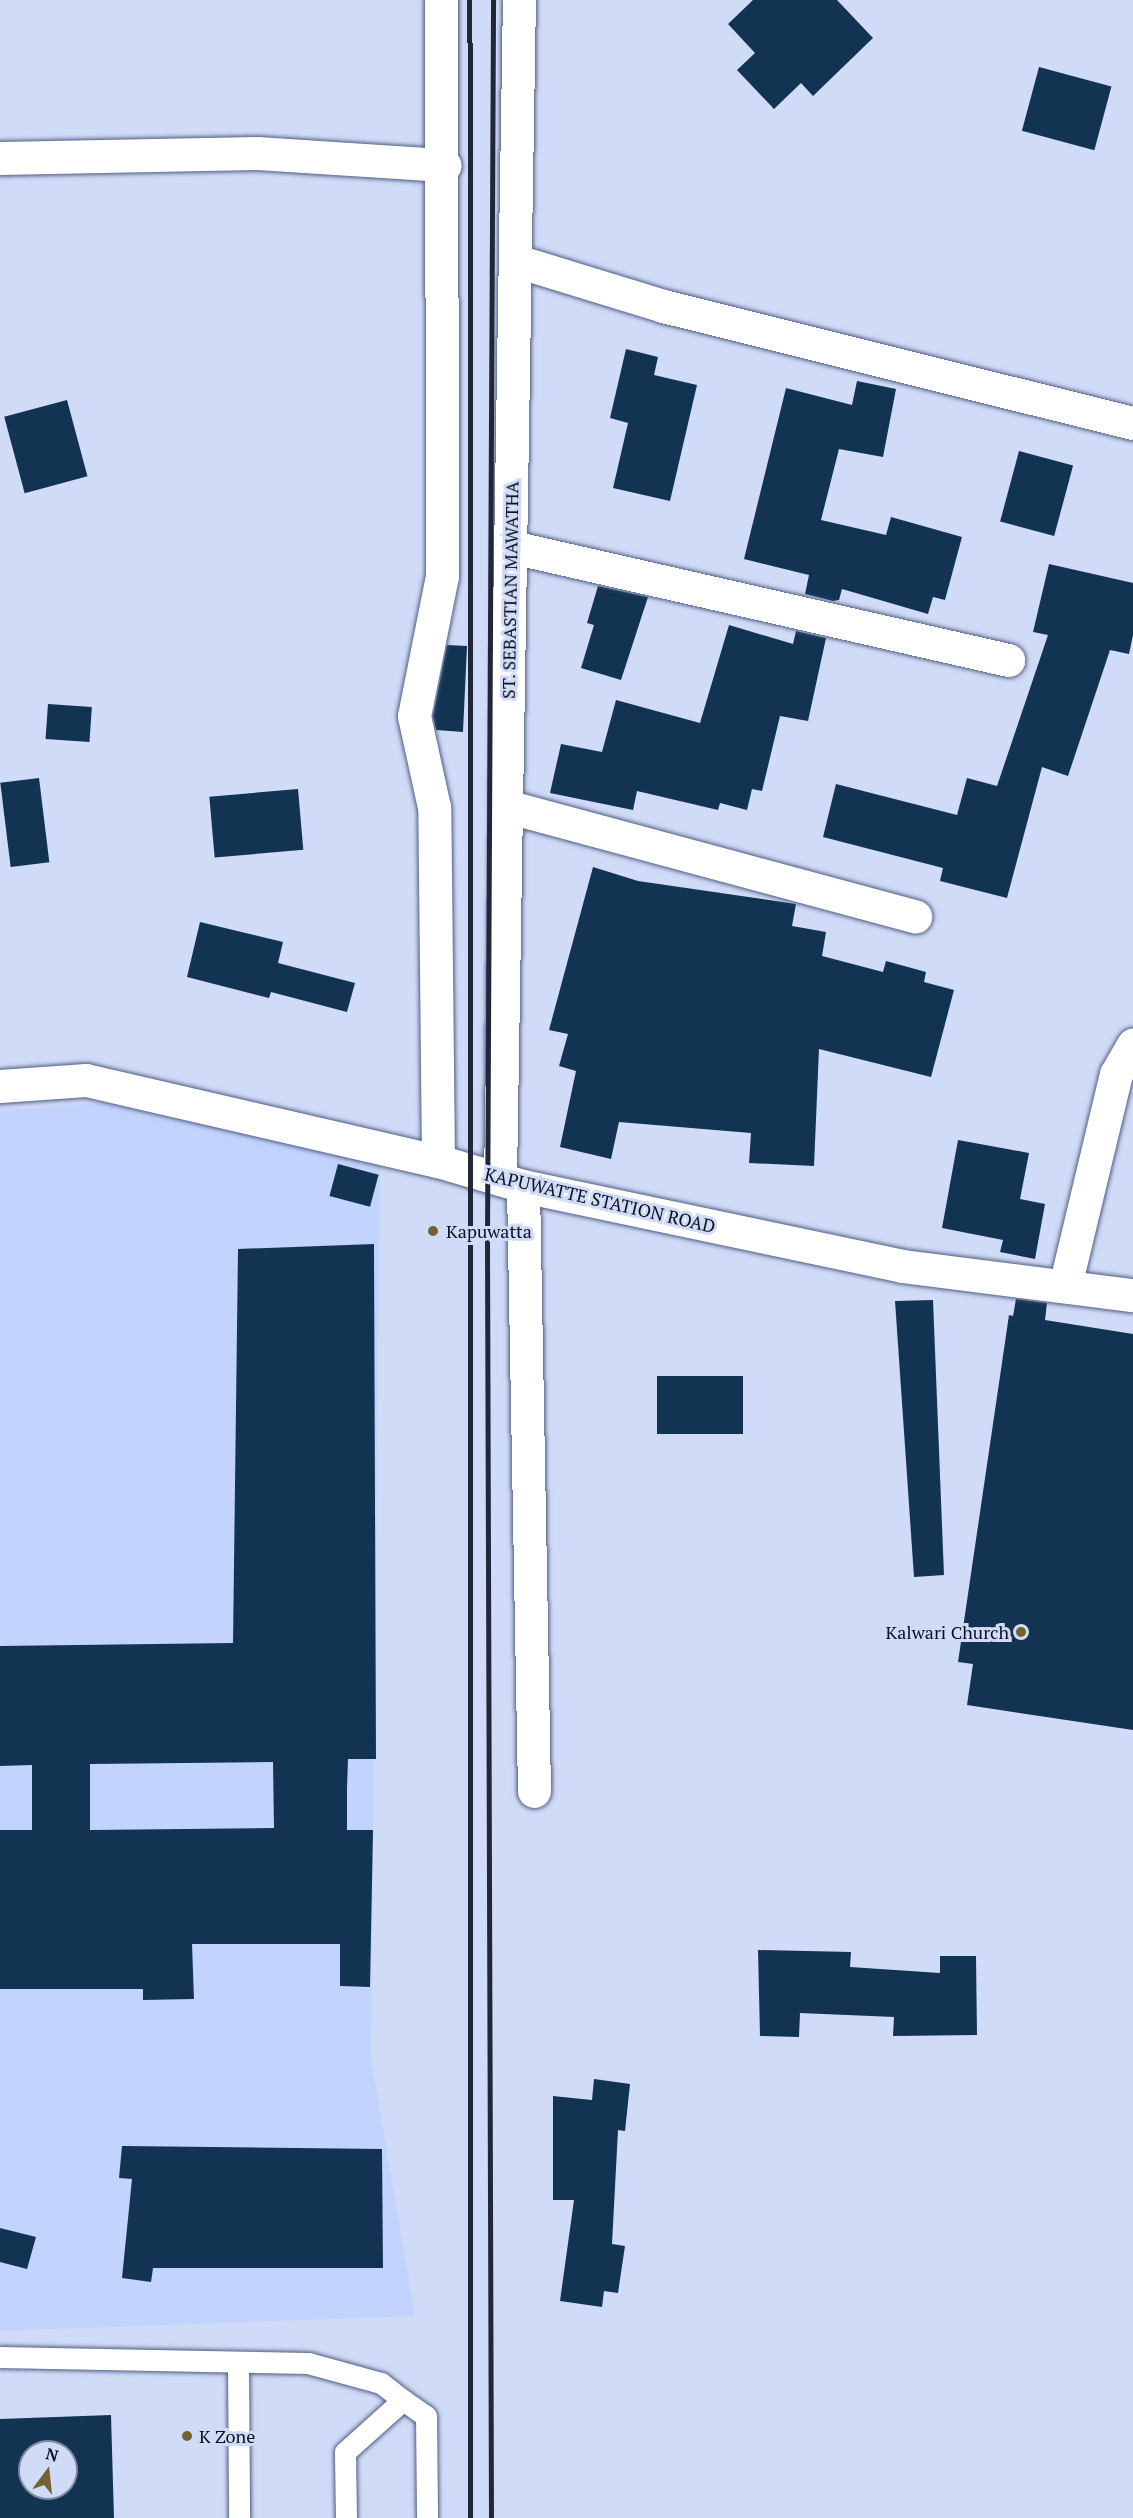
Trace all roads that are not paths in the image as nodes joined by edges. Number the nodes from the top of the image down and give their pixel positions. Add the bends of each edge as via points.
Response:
1 (441, 0) edge
2 (519, 0) edge
3 (0, 158) edge
4 (445, 165) junction
5 (517, 261) junction
6 (1133, 423) edge
7 (512, 547) junction
8 (1008, 660) dead end
9 (506, 806) junction
10 (915, 916) dead end
11 (1133, 1044) edge
12 (0, 1086) edge
13 (438, 1161) junction
14 (512, 1183) junction
15 (1065, 1286) junction
16 (1133, 1295) edge
17 (534, 1791) dead end
18 (0, 2357) edge
19 (238, 2362) junction
20 (403, 2400) junction
21 (239, 2518) edge
22 (346, 2518) edge
23 (427, 2518) edge

1 - 4 street
2 - 5 street, ST. SEBASTIAN MAWATHA
3 - 4 street via 257,153
4 - 13 street via 442,576 414,716 434,807
5 - 6 street via 663,306
5 - 7 street, ST. SEBASTIAN MAWATHA
7 - 8 street
7 - 9 street, ST. SEBASTIAN MAWATHA
9 - 10 street
9 - 14 street, ST. SEBASTIAN MAWATHA
11 - 15 street via 1116,1074
12 - 13 street, KAPUWATTE STATION ROAD via 86,1080
13 - 14 street, KAPUWATTE STATION ROAD
14 - 15 street, KAPUWATTE STATION ROAD via 902,1266
14 - 17 street, ST. SEBASTIAN MAWATHA
15 - 16 street, KAPUWATTE STATION ROAD
18 - 19 lane
19 - 20 lane via 308,2363 381,2383
19 - 21 lane
20 - 22 lane via 345,2452
20 - 23 lane via 426,2416

